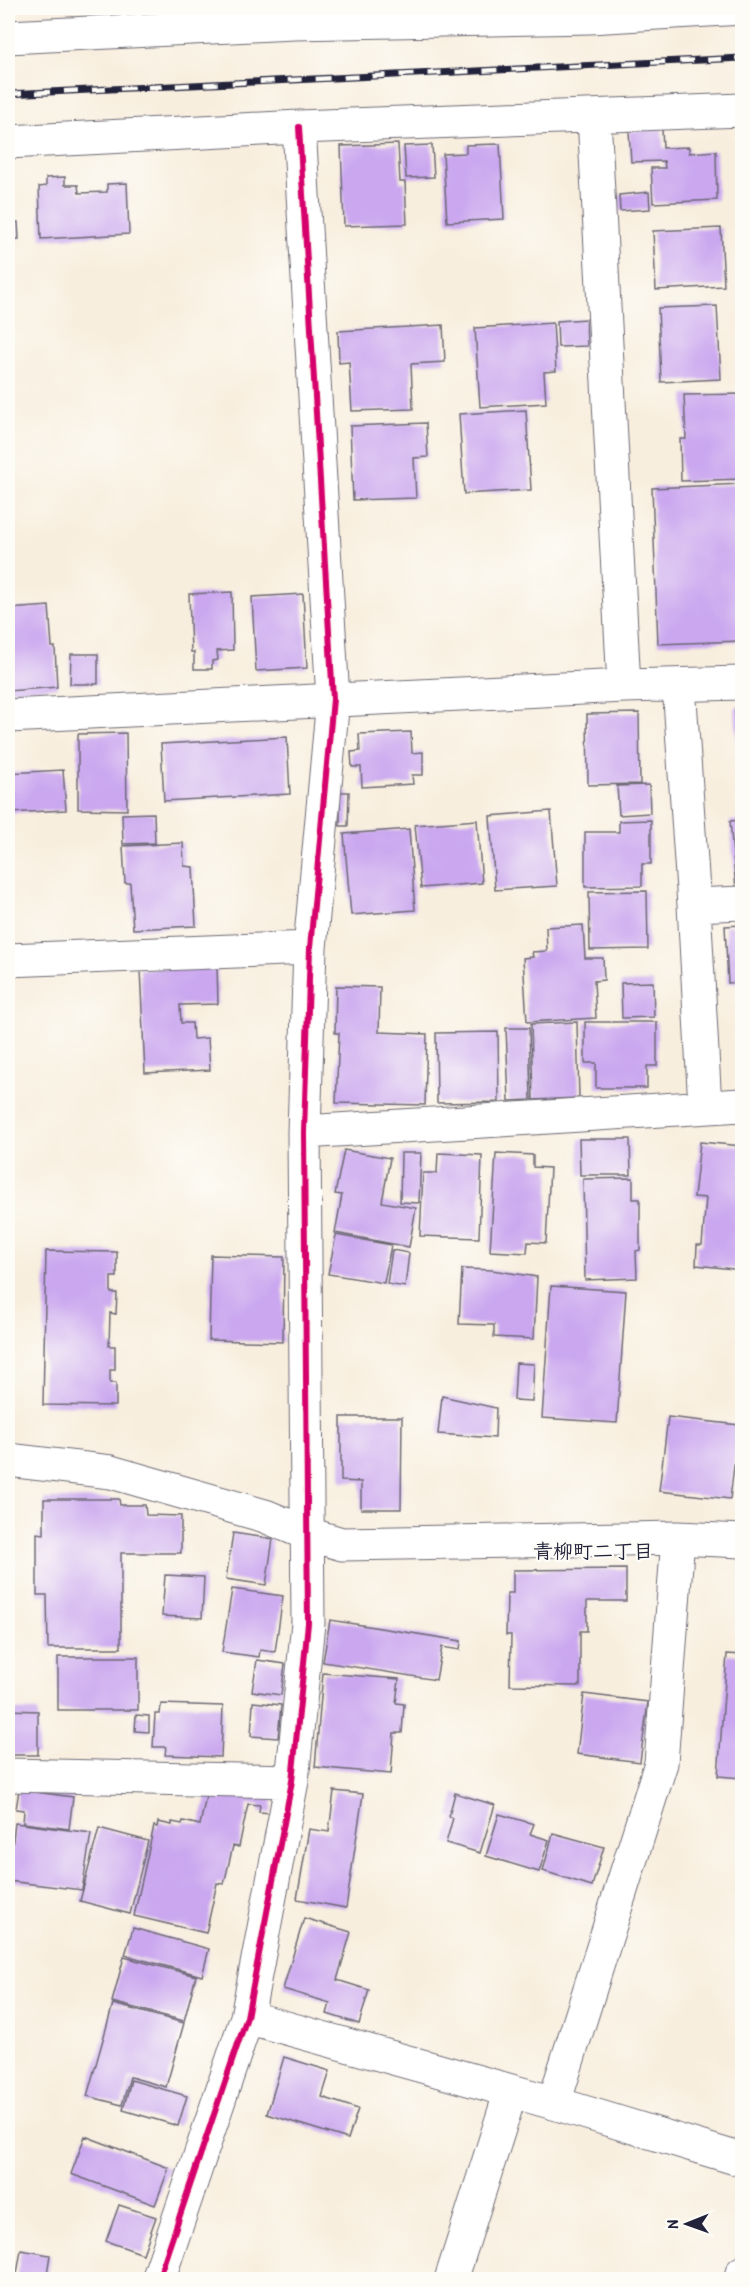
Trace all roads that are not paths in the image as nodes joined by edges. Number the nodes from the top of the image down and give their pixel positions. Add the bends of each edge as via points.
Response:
1 (742, 8) edge
2 (589, 12) edge
3 (294, 15) edge
4 (8, 37) edge
5 (742, 110) edge
6 (594, 116) junction
7 (299, 127) junction
8 (8, 142) edge
9 (742, 683) edge
10 (624, 686) junction
11 (679, 686) junction
12 (333, 699) junction
13 (8, 716) edge
14 (742, 903) edge
15 (694, 905) junction
16 (310, 948) junction
17 (8, 960) edge
18 (742, 1106) edge
19 (705, 1107) junction
20 (304, 1131) junction
21 (8, 1460) edge
22 (308, 1534) junction
23 (678, 1538) junction
24 (742, 1540) edge
25 (8, 1775) edge
26 (292, 1781) junction
27 (247, 2017) junction
28 (511, 2091) junction
29 (554, 2103) junction
30 (742, 2160) edge
31 (742, 2273) edge
32 (158, 2280) edge
33 (451, 2280) edge
34 (741, 2280) edge

1 - 2 street
2 - 3 street
3 - 4 street
5 - 6 street
6 - 7 street
6 - 10 street
7 - 8 street
7 - 12 street
9 - 11 street
10 - 11 street
10 - 12 street
11 - 15 street
12 - 13 street
12 - 16 street
14 - 15 street
15 - 19 street
16 - 17 street
16 - 20 street
18 - 19 street
19 - 20 street
20 - 22 street
21 - 22 street via 111,1472 265,1516
22 - 23 street via 342,1544
22 - 26 street via 308,1623
23 - 24 street
23 - 29 street via 661,1763
25 - 26 street
26 - 27 street
27 - 28 street
27 - 32 street
28 - 29 street
28 - 33 street
29 - 30 street
31 - 34 street

